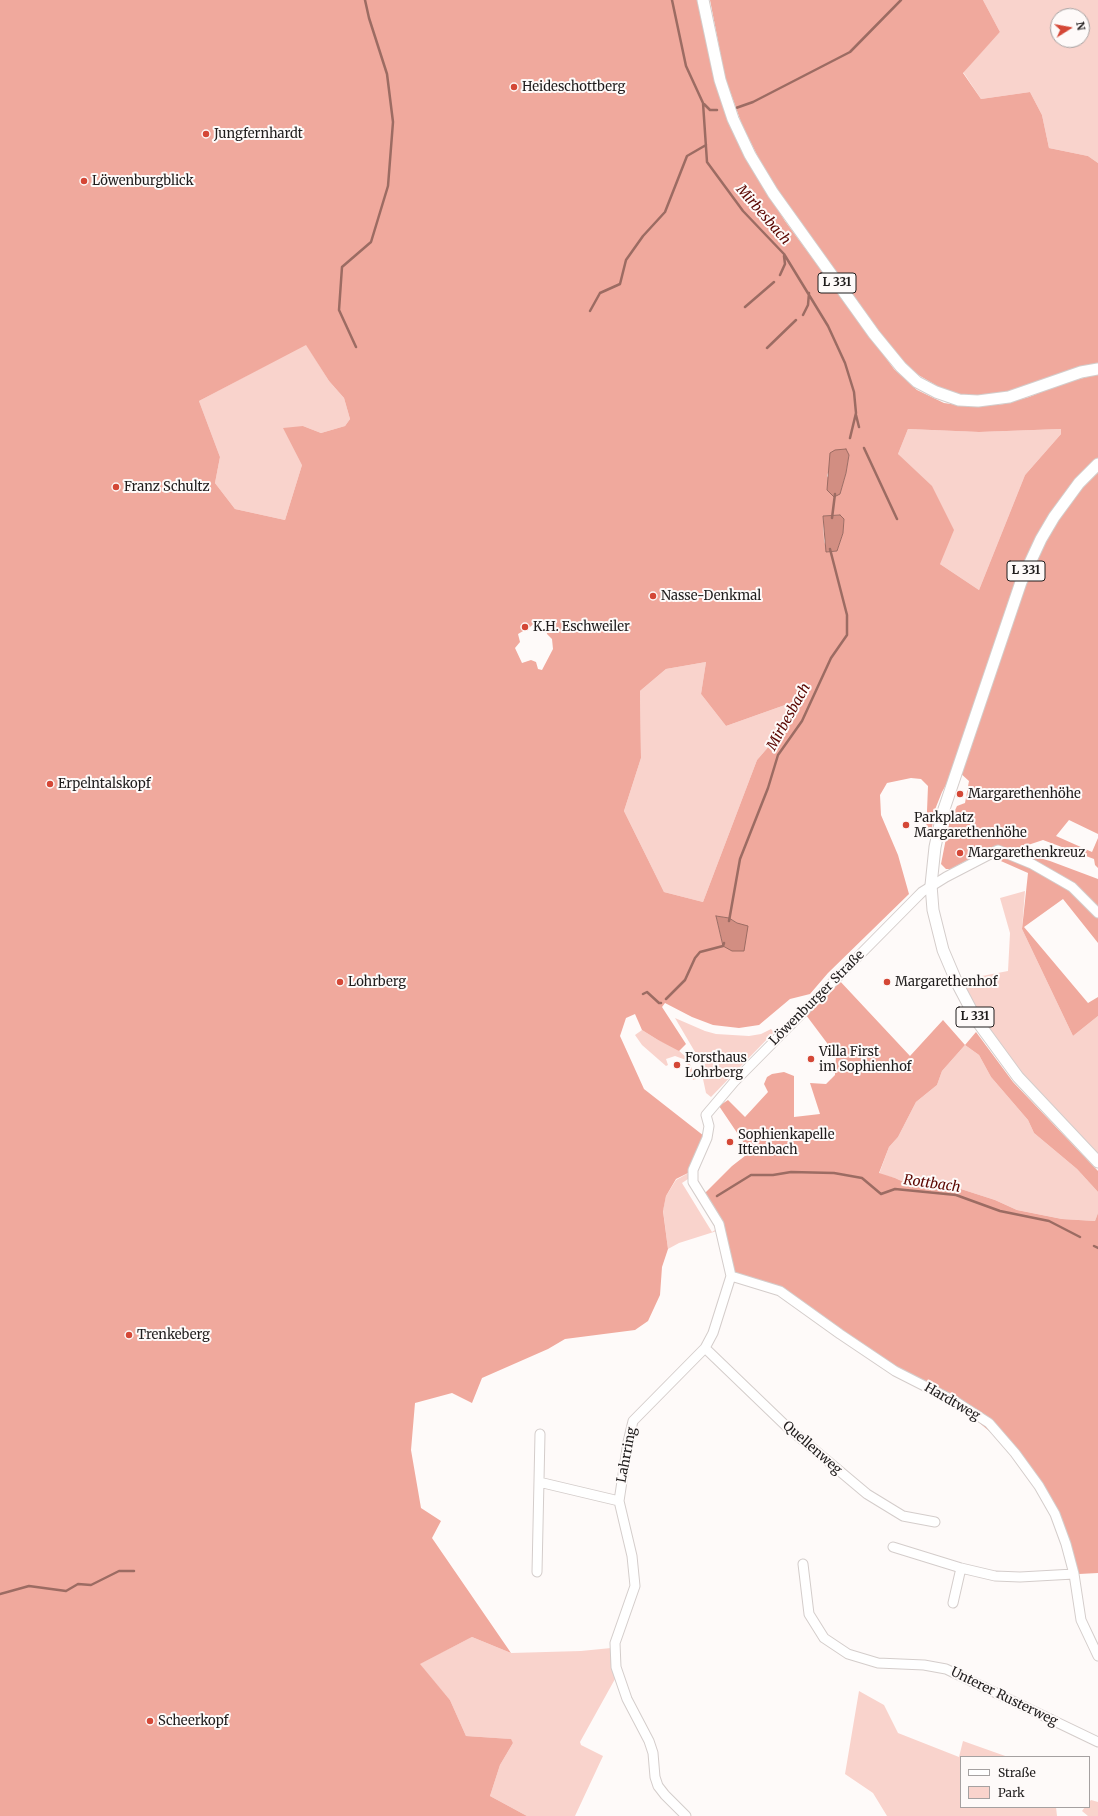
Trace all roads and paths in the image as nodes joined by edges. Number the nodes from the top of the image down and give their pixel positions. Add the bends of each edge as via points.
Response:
1 (703, 0) edge
2 (1098, 369) edge
3 (1098, 464) edge
4 (932, 886) junction
5 (1098, 913) edge
6 (706, 1115) joint
7 (1098, 1162) edge
8 (731, 1276) junction
9 (705, 1348) junction
10 (540, 1434) dead end
11 (539, 1482) junction
12 (619, 1501) junction
13 (935, 1522) dead end
14 (893, 1547) dead end
15 (804, 1564) dead end
16 (961, 1568) junction
17 (537, 1572) dead end
18 (1074, 1574) junction
19 (953, 1603) dead end
20 (1098, 1656) edge
21 (1098, 1742) edge
22 (686, 1816) edge

1 - 2 main road, L 331 via 720,80 733,119 750,155 772,193 900,367 917,382 936,392 959,400 978,401 1009,397 1081,372
3 - 4 main road, L 331 via 1066,498 1041,539 1014,600 942,815 935,847
4 - 5 street, Löwenburger Straße via 998,850 1032,864 1072,887
4 - 6 street, Löwenburger Straße via 812,1002 734,1082
4 - 7 main road, L 331 via 933,910 943,950 977,1021 1018,1077
6 - 8 street, Lahrring via 709,1126 707,1138 693,1170 693,1182 720,1224
8 - 9 street, Lahrring via 714,1333
8 - 18 street, Hardtweg via 780,1291 895,1371 958,1402 989,1423 1015,1453 1048,1499 1066,1544
9 - 12 street, Lahrring via 633,1421
9 - 13 street, Quellenweg via 786,1426 867,1494 903,1516
10 - 11 street
11 - 12 street
11 - 17 street
12 - 22 street, Lahrring via 632,1556 635,1586 615,1643 616,1667 627,1699 649,1741 658,1786
14 - 16 street
15 - 21 street, Unterer Rusterweg via 809,1614 824,1638 848,1654 878,1663 924,1665 946,1669
16 - 18 street via 1020,1577
16 - 19 street
18 - 20 street, Hardtweg via 1081,1620

